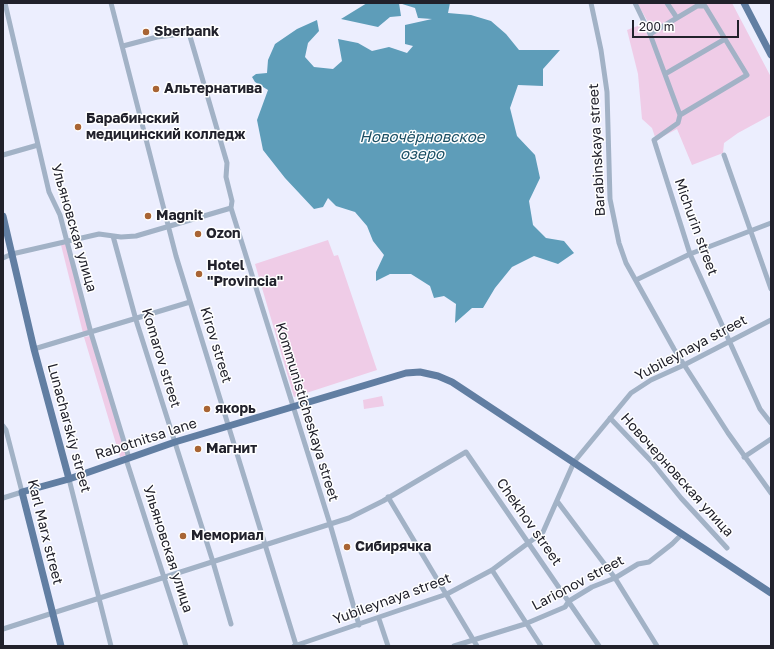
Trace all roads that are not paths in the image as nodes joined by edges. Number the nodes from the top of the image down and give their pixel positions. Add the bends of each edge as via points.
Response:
1 (5, 3) edge
2 (111, 3) edge
3 (591, 3) edge
4 (635, 3) edge
5 (667, 3) edge
6 (744, 3) edge
7 (697, 5) edge
8 (677, 18) junction
9 (650, 34) junction
10 (725, 39) junction
11 (123, 46) junction
12 (771, 55) edge
13 (665, 74) junction
14 (680, 115) junction
15 (38, 145) junction
16 (3, 155) edge
17 (724, 155) dead end
18 (231, 208) junction
19 (3, 216) edge
20 (771, 223) edge
21 (168, 225) junction
22 (750, 229) junction
23 (113, 236) junction
24 (67, 241) junction
25 (12, 254) junction
26 (690, 254) junction
27 (3, 258) edge
28 (636, 280) junction
29 (771, 289) edge
30 (190, 302) junction
31 (136, 320) junction
32 (771, 320) edge
33 (90, 333) junction
34 (729, 340) junction
35 (34, 349) junction
36 (684, 365) junction
37 (292, 406) junction
38 (610, 418) junction
39 (771, 423) edge
40 (3, 426) edge
41 (229, 426) junction
42 (771, 439) edge
43 (176, 442) junction
44 (744, 457) junction
45 (128, 458) junction
46 (574, 462) junction
47 (69, 479) junction
48 (22, 492) junction
49 (771, 493) edge
50 (388, 497) junction
51 (3, 498) edge
52 (383, 501) junction
53 (557, 501) junction
54 (396, 508) junction
55 (330, 524) junction
56 (682, 534) junction
57 (529, 544) junction
58 (266, 545) junction
59 (727, 548) dead end
60 (213, 562) junction
61 (492, 570) junction
62 (164, 578) junction
63 (614, 578) junction
64 (771, 593) edge
65 (447, 594) junction
66 (100, 598) junction
67 (569, 601) junction
68 (52, 613) junction
69 (379, 618) junction
70 (231, 624) dead end
71 (525, 624) junction
72 (358, 625) junction
73 (3, 629) edge
74 (473, 640) junction
75 (61, 646) edge
76 (111, 646) edge
77 (186, 646) edge
78 (295, 646) edge
79 (388, 646) edge
80 (454, 646) edge
81 (477, 646) edge
82 (541, 646) edge
83 (599, 646) edge
84 (657, 646) edge

1 - 15 street, Ульяновская улица
2 - 11 street, Kirov street
3 - 28 street, Barabinskaya street via 607,92 612,216 626,262
4 - 9 street
5 - 8 street
6 - 12 main road
7 - 8 street
7 - 10 street via 705,6
8 - 9 street
9 - 13 street
10 - 13 street
10 - 14 street via 747,75
11 - 18 street, Kommunisticheskaya street via 189,32 227,163 226,177 232,201
11 - 21 street, Kirov street
13 - 14 street
14 - 26 street, Michurin street via 678,122 654,140
15 - 16 street
15 - 24 street, Ульяновская улица via 49,192 60,215
17 - 22 street
18 - 21 street
18 - 37 street, Kommunisticheskaya street
19 - 25 main road, Lunacharskiy street
20 - 22 street
21 - 23 street via 136,236
21 - 30 street, Kirov street
22 - 26 street
22 - 29 street
23 - 24 street via 99,234
23 - 31 street, Komarov street
24 - 25 street
24 - 33 street, Ульяновская улица
25 - 27 street
25 - 35 main road, Lunacharskiy street
26 - 28 street
26 - 34 street, Michurin street
28 - 36 street, Barabinskaya street
30 - 31 street
30 - 41 street, Kirov street
31 - 33 street
31 - 43 street, Komarov street
32 - 34 street, Yubileynaya street
33 - 35 street
33 - 45 street, Ульяновская улица
34 - 36 street, Yubileynaya street
34 - 39 street, Michurin street via 760,409
35 - 47 main road, Lunacharskiy street
36 - 38 street, Yubileynaya street via 636,390
36 - 44 street, Barabinskaya street
37 - 41 main road, Rabotnitsa lane
37 - 46 main road, Rabotnitsa lane via 406,373 420,372 452,382
37 - 55 street, Kommunisticheskaya street
38 - 46 street, Yubileynaya street
38 - 59 street, Новочерновская улица
40 - 48 street, Karl Marx street
41 - 43 main road, Rabotnitsa lane
41 - 58 street, Kirov street
42 - 44 street
43 - 45 main road, Rabotnitsa lane
43 - 60 street, Komarov street
44 - 49 street, Barabinskaya street
45 - 47 main road, Rabotnitsa lane
45 - 62 street, Ульяновская улица
46 - 53 street, Yubileynaya street
46 - 56 main road, Rabotnitsa lane
47 - 48 main road, Rabotnitsa lane
47 - 66 street, Lunacharskiy street
48 - 51 street, Rabotnitsa lane
48 - 68 main road, Karl Marx street
50 - 52 street
50 - 54 street
50 - 57 street, Chekhov street via 466,452
52 - 54 street
52 - 55 street via 349,518
53 - 57 street, Yubileynaya street via 543,532
53 - 63 street
54 - 65 street
55 - 58 street
55 - 72 street, Kommunisticheskaya street
56 - 63 street, Larionov street via 649,562 638,564
56 - 64 main road, Rabotnitsa lane
57 - 61 street, Yubileynaya street
57 - 67 street, Chekhov street
58 - 60 street
58 - 78 street, Kirov street
60 - 62 street
60 - 70 street, Komarov street
61 - 65 street, Yubileynaya street
61 - 71 street
62 - 66 street
62 - 77 street, Ульяновская улица
63 - 67 street, Larionov street via 604,580
63 - 84 street
65 - 69 street, Yubileynaya street
65 - 74 street
66 - 68 street
66 - 76 street, Lunacharskiy street
67 - 71 street, Larionov street via 565,607
67 - 83 street, Chekhov street
68 - 73 street
68 - 75 main road, Karl Marx street
69 - 72 street, Yubileynaya street
69 - 79 street
71 - 74 street, Larionov street
71 - 82 street via 529,626
72 - 78 street, Yubileynaya street
74 - 80 street, Larionov street
74 - 81 street

